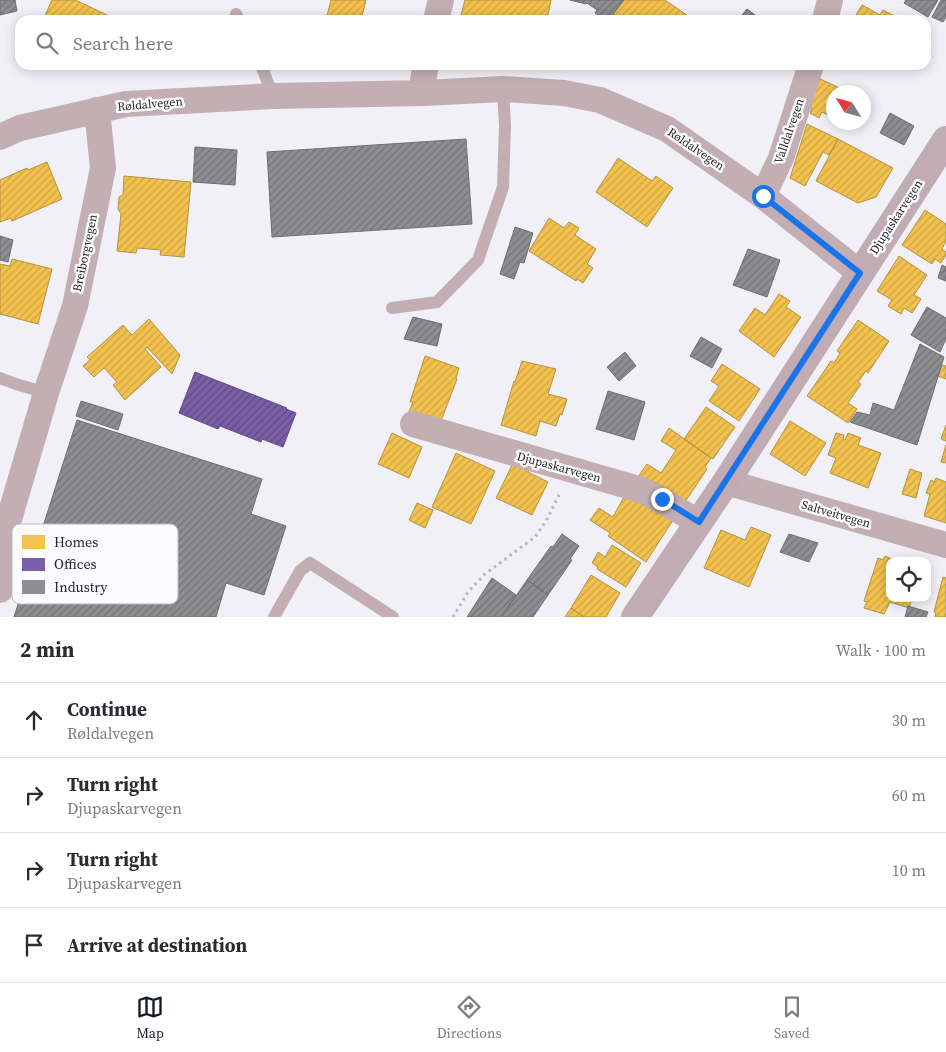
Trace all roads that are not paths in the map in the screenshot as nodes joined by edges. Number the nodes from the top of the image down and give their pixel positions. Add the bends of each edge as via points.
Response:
1 (440, 0) edge
2 (830, 0) edge
3 (437, 15) edge
4 (826, 15) edge
5 (263, 70) edge
6 (425, 70) edge
7 (809, 70) edge
8 (503, 88) junction
9 (424, 93) junction
10 (273, 96) junction
11 (97, 110) junction
12 (0, 137) edge
13 (946, 140) edge
14 (763, 196) junction
15 (860, 273) junction
16 (392, 308) dead end
17 (0, 378) edge
18 (46, 393) junction
19 (413, 424) dead end
20 (726, 482) junction
21 (699, 522) junction
22 (946, 545) edge
23 (0, 590) edge
24 (274, 617) edge
25 (393, 617) edge
26 (635, 617) edge

1 - 3 street
2 - 4 street
5 - 10 lane
6 - 9 street
7 - 14 street, Valldalvegen via 781,158
8 - 9 street, Røldalvegen
8 - 14 street, Røldalvegen via 564,93 600,100 667,129
8 - 16 lane via 503,187 478,260 437,302
9 - 10 street, Røldalvegen
10 - 11 street, Røldalvegen via 126,104
11 - 12 street, Røldalvegen via 20,128
11 - 18 street, Breiborgvegen via 103,168 75,306
13 - 15 street, Djupaskarvegen
14 - 15 street, Røldalvegen
15 - 20 street, Djupaskarvegen
17 - 18 lane
18 - 23 street, Breiborgvegen via 5,533
19 - 21 street, Djupaskarvegen via 642,490
20 - 21 street, Djupaskarvegen
20 - 22 street, Saltveitvegen
21 - 26 street, Djupaskarvegen
24 - 25 lane via 300,571 310,563

